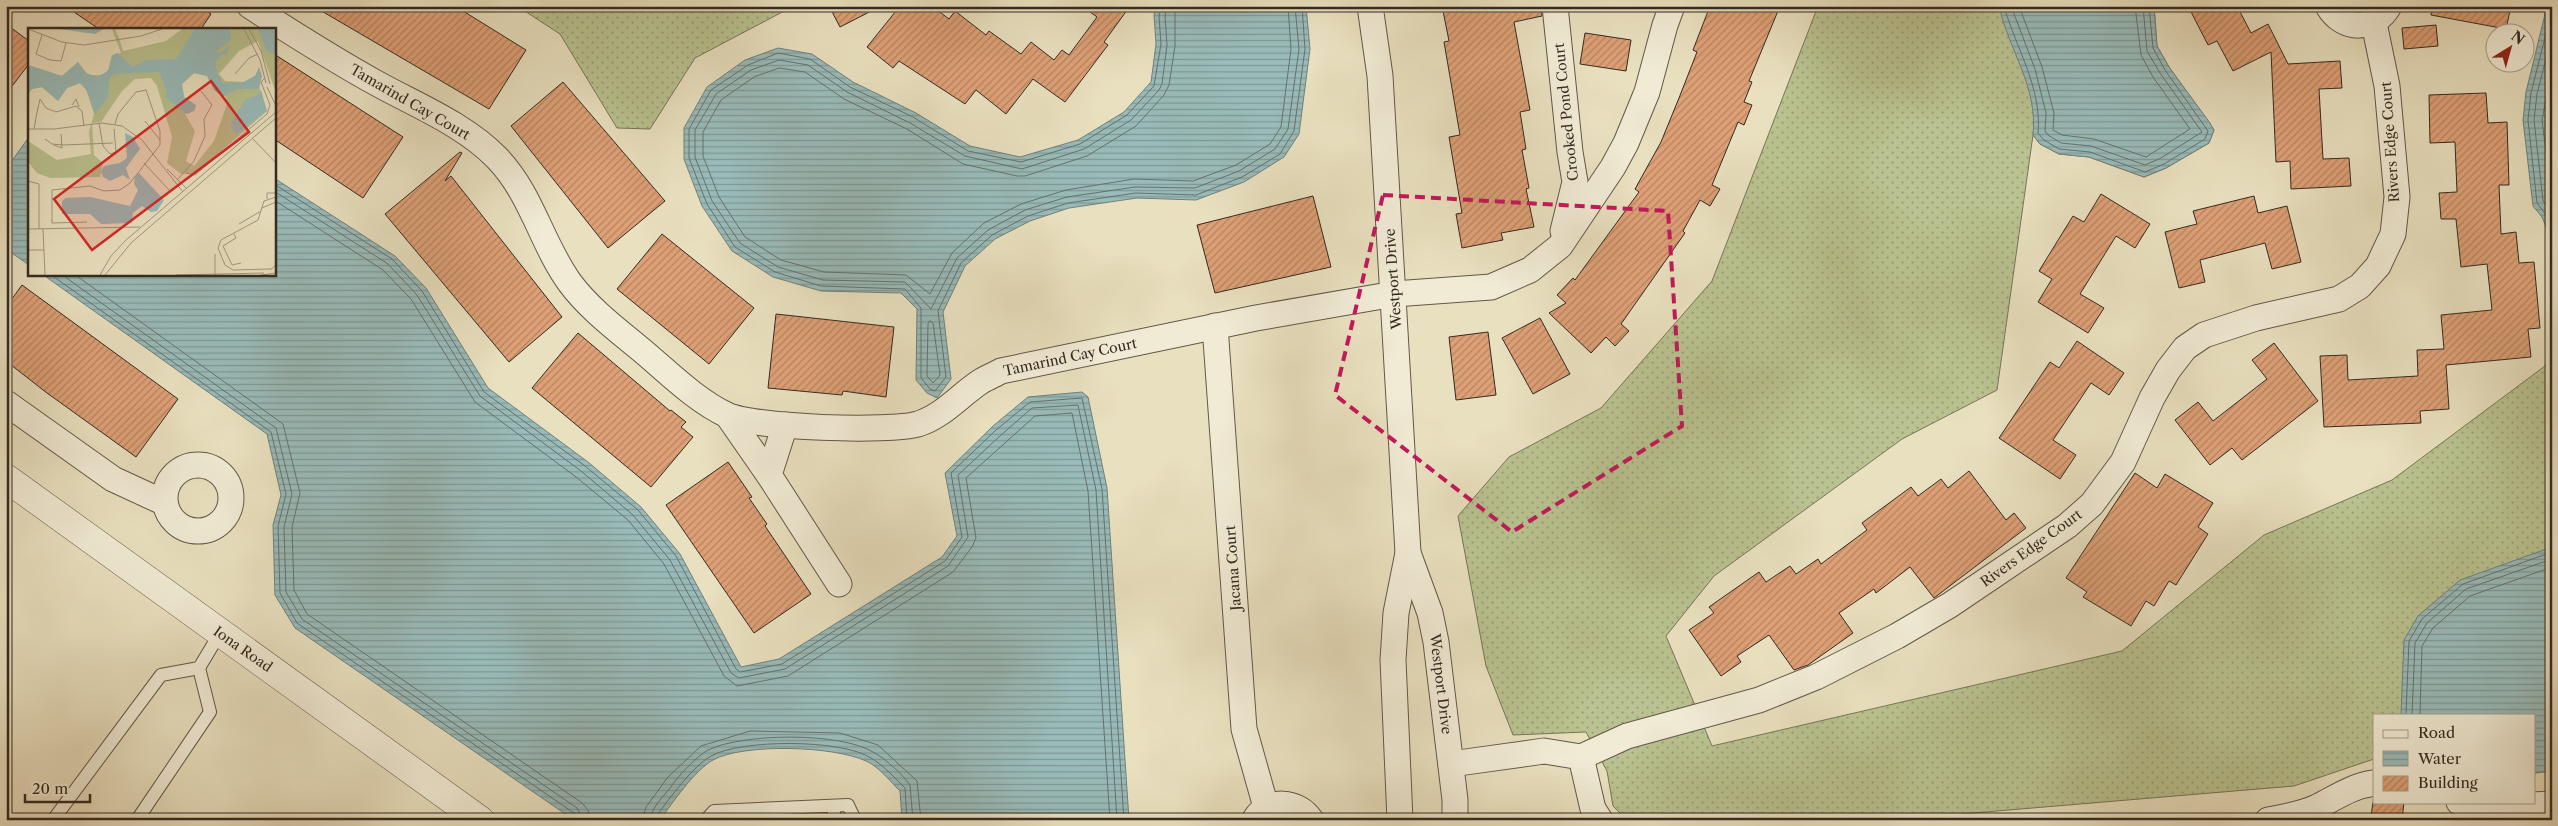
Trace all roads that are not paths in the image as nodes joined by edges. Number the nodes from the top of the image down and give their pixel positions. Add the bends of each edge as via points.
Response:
1 (250, 6) edge
2 (1370, 6) edge
3 (1555, 6) edge
4 (1672, 6) edge
5 (2328, 6) edge
6 (2382, 14) edge
7 (1560, 246) junction
8 (1394, 294) junction
9 (1215, 326) junction
10 (6, 403) edge
11 (728, 416) junction
12 (785, 425) junction
13 (769, 474) junction
14 (6, 478) edge
15 (165, 503) dead end
16 (1408, 553) junction
17 (838, 584) dead end
18 (220, 633) junction
19 (199, 668) junction
20 (1581, 757) junction
21 (1451, 764) junction
22 (2373, 783) edge
23 (2469, 804) edge
24 (2552, 804) edge
25 (833, 806) junction
26 (1260, 814) edge
27 (752, 815) edge
28 (53, 820) edge
29 (137, 820) edge
30 (480, 820) edge
31 (706, 820) edge
32 (835, 820) edge
33 (855, 820) edge
34 (1311, 820) edge
35 (1400, 820) edge
36 (1455, 820) edge
37 (1600, 820) edge
38 (2268, 820) edge

1 - 11 street, Tamarind Cay Court via 360,74 456,127 497,158 516,180 533,208 556,262 571,284 610,323 681,384
2 - 8 street, Westport Drive via 1380,76
3 - 7 street, Crooked Pond Court via 1575,182
4 - 7 street, Tamarind Cay Court via 1647,92 1626,144
5 - 6 street, Rivers Edge Court via 2341,21 2352,25 2363,26
6 - 20 street, Rivers Edge Court via 2397,197 2393,234 2378,266 2360,286 2339,299 2256,318 2204,335 2185,348 2152,398 2123,462 2092,504 2036,548 1950,604 1897,636 1816,677 1759,700 1627,736
7 - 8 street, Tamarind Cay Court via 1530,270 1491,287
8 - 9 street, Tamarind Cay Court
8 - 16 street, Westport Drive
9 - 12 street, Tamarind Cay Court via 1001,371 980,382 940,414 918,424 890,428
9 - 26 street, Jacana Court via 1244,729
10 - 15 street via 113,479
11 - 12 street, Tamarind Cay Court via 756,423
11 - 13 street, Tamarind Cay Court
12 - 13 street
13 - 17 street, Tamarind Cay Court
14 - 18 street, Iona Road
16 - 21 street, Westport Drive via 1430,613
16 - 35 street, Westport Drive via 1396,613 1393,660
18 - 19 lane
18 - 30 street, Iona Road
19 - 28 lane via 161,675
19 - 29 lane via 210,712
20 - 21 street via 1544,751
20 - 37 street via 1593,809
21 - 36 street, Westport Drive
22 - 38 street via 2339,793 2294,815
23 - 24 street via 2484,807
25 - 27 lane
25 - 32 lane
25 - 33 lane via 848,805
26 - 34 street, Jacana Court via 1288,804 1298,807
27 - 31 lane via 714,811

